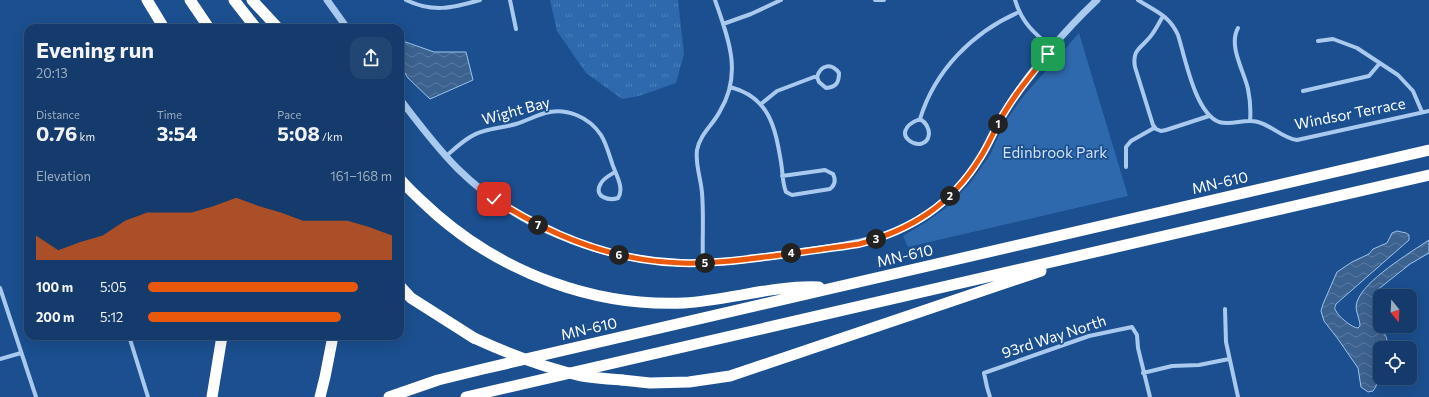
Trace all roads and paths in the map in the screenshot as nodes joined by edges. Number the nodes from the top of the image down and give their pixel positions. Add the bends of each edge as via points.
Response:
1 (148, 0) edge
2 (190, 0) edge
3 (234, 0) edge
4 (252, 0) edge
5 (327, 0) edge
6 (406, 0) edge
7 (480, 0) edge
8 (510, 0) edge
9 (715, 0) edge
10 (781, 0) edge
11 (875, 0) edge
12 (884, 0) edge
13 (1015, 0) edge
14 (1097, 0) edge
15 (1138, 0) edge
16 (1019, 12) junction
17 (1163, 16) junction
18 (162, 24) edge
19 (206, 24) edge
20 (253, 24) edge
21 (274, 24) edge
22 (344, 24) edge
23 (723, 24) junction
24 (1238, 28) dead end
25 (516, 29) dead end
26 (1318, 41) dead end
27 (1052, 48) junction
28 (1380, 63) junction
29 (817, 77) junction
30 (730, 87) junction
31 (1303, 91) dead end
32 (404, 104) edge
33 (761, 104) junction
34 (1429, 111) edge
35 (1422, 112) junction
36 (1209, 116) junction
37 (920, 119) junction
38 (1250, 120) junction
39 (1154, 128) junction
40 (1429, 150) edge
41 (446, 156) junction
42 (1126, 167) dead end
43 (615, 172) junction
44 (1429, 175) edge
45 (782, 176) junction
46 (404, 183) edge
47 (1270, 212) junction
48 (702, 263) junction
49 (834, 287) junction
50 (0, 288) edge
51 (404, 290) edge
52 (1225, 309) dead end
53 (129, 340) edge
54 (221, 340) edge
55 (332, 340) edge
56 (21, 353) junction
57 (0, 359) edge
58 (1229, 359) junction
59 (1143, 373) junction
60 (36, 397) edge
61 (148, 397) edge
62 (212, 397) edge
63 (320, 397) edge
64 (389, 397) edge
65 (466, 397) edge
66 (990, 397) edge
67 (1150, 397) edge
68 (1238, 397) edge

1 - 18 highway
2 - 19 highway
3 - 20 highway
4 - 21 highway
5 - 22 street
6 - 7 street via 424,7 445,9
8 - 25 street
9 - 23 street
10 - 23 street
11 - 12 street
13 - 16 street
14 - 27 street
15 - 17 street
16 - 27 street via 1034,33
16 - 37 street via 994,24 951,62 930,94
17 - 36 street via 1170,20 1178,35 1197,98
17 - 39 street via 1134,59
23 - 30 street via 732,57
24 - 38 street via 1235,47 1248,87
26 - 28 street via 1333,39 1356,48
27 - 48 street via 1014,97 972,171 948,198 926,216 894,233 859,244
28 - 31 street via 1369,76
28 - 35 street via 1398,75 1413,91
29 - 29 street via 826,88 838,83 839,73 828,66 818,72
29 - 33 street via 777,91
30 - 33 street via 745,92
30 - 48 street via 720,112 701,138 697,152 702,194
32 - 41 street
33 - 45 street via 768,114 776,139
34 - 35 street, Windsor Terrace
35 - 38 street, Windsor Terrace via 1297,140
36 - 38 street via 1224,123
36 - 39 street via 1166,130
37 - 37 street via 908,125 906,135 907,140 917,144 925,142 929,133 925,122
39 - 42 street via 1131,141 1126,147
40 - 49 highway, MN-610
41 - 43 street, Wight Bay via 469,137 483,131 516,124 545,113 566,112 577,115 594,127 606,146
41 - 48 street via 494,199 557,235 627,257 660,262
43 - 43 street, Wight Bay via 600,184 598,190 604,198 614,199 620,194
44 - 47 highway
45 - 45 street via 825,170 833,174 835,182 830,189 792,195 786,192
46 - 49 highway via 442,220 478,246 512,266 590,294 627,301 684,303 801,286
47 - 51 highway, bridge via 1044,270 730,376 689,382 650,383 584,376 552,369 474,338 411,298
47 - 65 highway
49 - 64 highway, MN-610 via 438,380
50 - 56 street
52 - 58 street
53 - 61 street
54 - 62 highway
55 - 63 highway
56 - 57 street
56 - 60 street
58 - 59 street via 1199,365 1172,366
58 - 68 street
59 - 66 street, 93rd Way North via 1137,336 1132,327 1089,336 984,373
59 - 67 street

